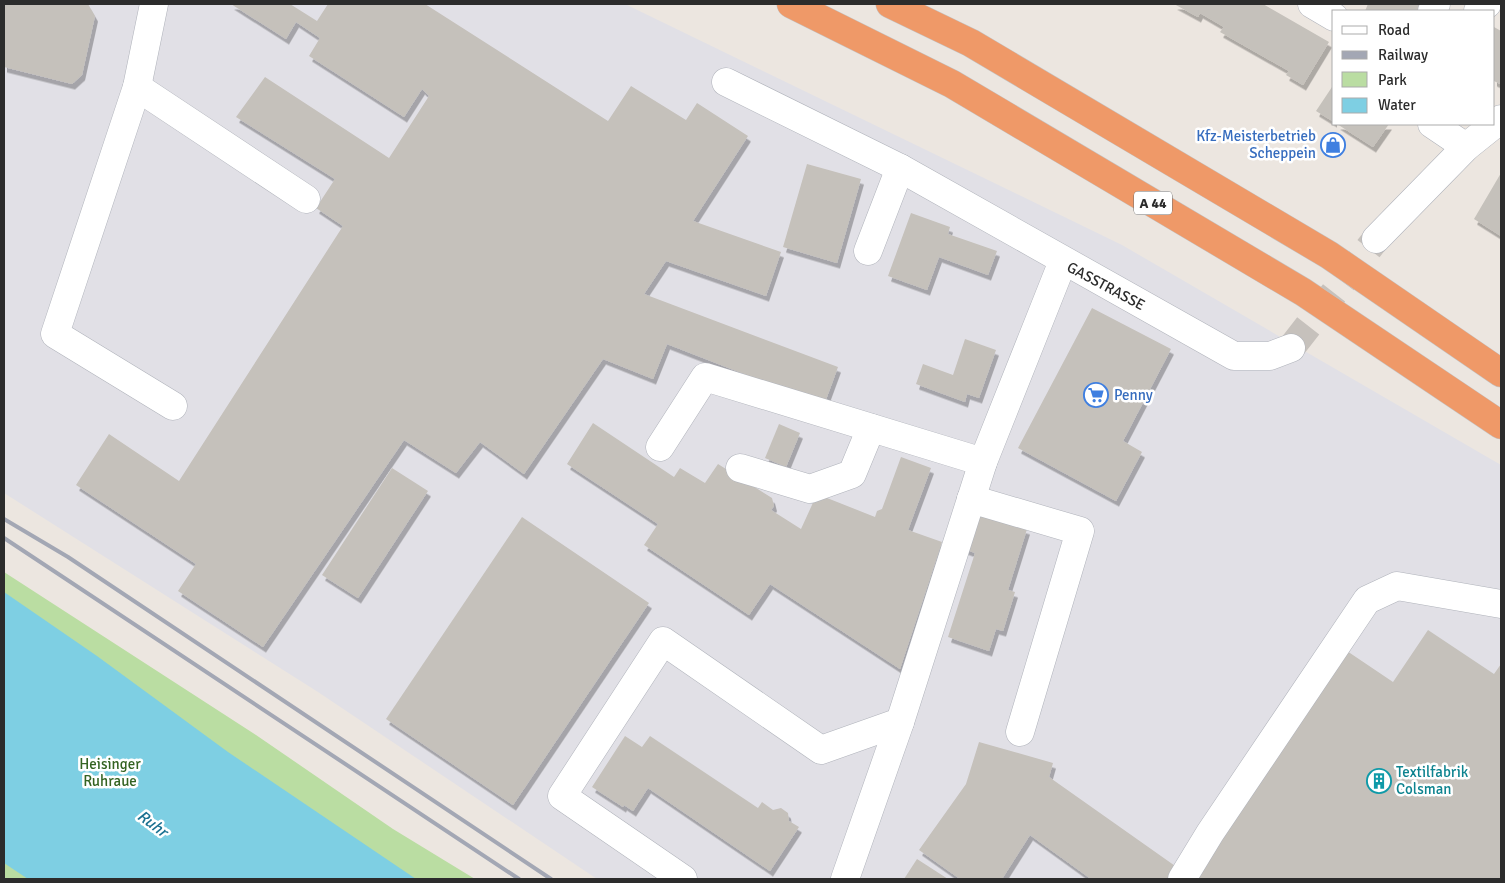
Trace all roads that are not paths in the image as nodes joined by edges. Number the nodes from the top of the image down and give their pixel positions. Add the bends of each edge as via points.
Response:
1 (154, 4) edge
2 (791, 4) edge
3 (890, 4) edge
4 (726, 82) dead end
5 (137, 87) junction
6 (1433, 125) edge
7 (1493, 125) edge
8 (1466, 147) junction
9 (900, 168) junction
10 (306, 199) dead end
11 (1376, 239) tunnel mouth
12 (868, 251) dead end
13 (1063, 261) junction
14 (1291, 348) tunnel mouth
15 (1501, 373) edge
16 (173, 406) dead end
17 (1501, 425) edge
18 (871, 428) junction
19 (660, 447) dead end
20 (983, 462) junction
21 (740, 468) dead end
22 (971, 499) junction
23 (1501, 604) edge
24 (900, 722) junction
25 (1020, 732) dead end
26 (683, 879) edge
27 (845, 879) edge
28 (1182, 879) edge

1 - 5 street
2 - 17 highway, A 44 via 986,104 1303,292
3 - 15 highway via 970,44 1329,255
4 - 9 street
5 - 10 street
5 - 16 street via 55,334
6 - 8 street
7 - 8 street
8 - 11 street
9 - 12 street
9 - 13 street
13 - 14 street, GASSTRASSE via 1234,356 1270,356
13 - 20 street, GASSTRASSE
18 - 19 street via 705,377
18 - 20 street
18 - 21 street via 852,474 810,489
20 - 22 street, GASSTRASSE
22 - 24 street, GASSTRASSE
22 - 25 street via 1080,531
23 - 28 street via 1397,586 1367,600
24 - 26 street via 821,750 663,641 562,796
24 - 27 street, GASSTRASSE

